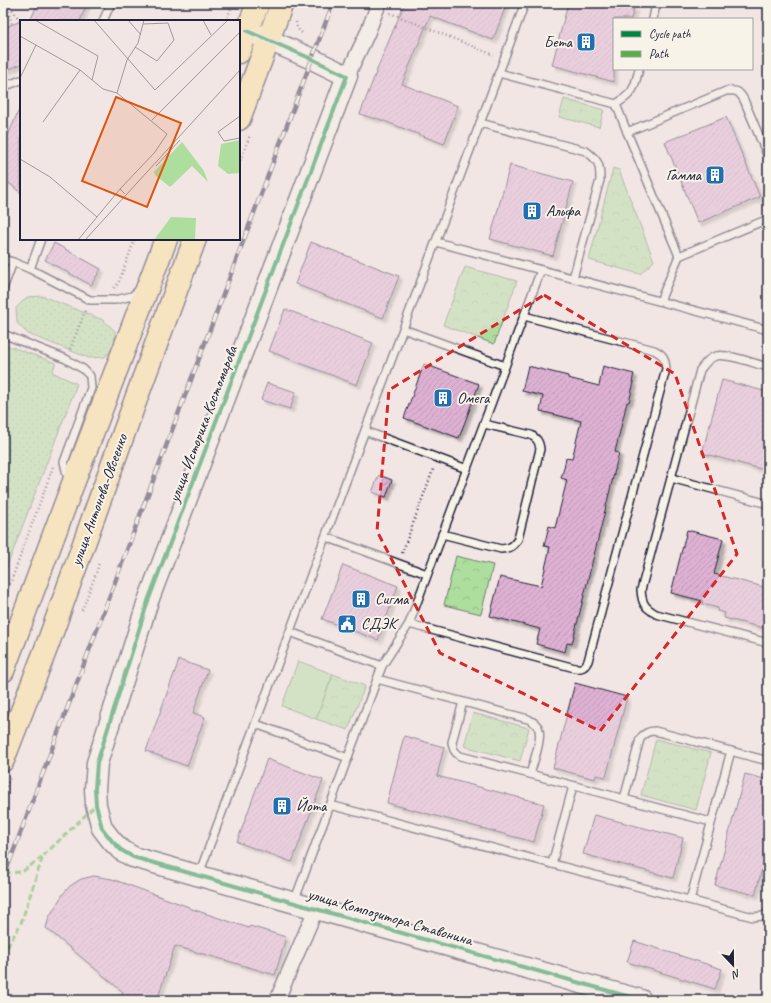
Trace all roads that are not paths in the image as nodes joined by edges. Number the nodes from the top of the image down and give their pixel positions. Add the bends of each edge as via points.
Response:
1 (111, 3) edge
2 (258, 3) edge
3 (525, 3) edge
4 (654, 3) edge
5 (378, 6) edge
6 (289, 11) edge
7 (653, 18) edge
8 (103, 20) edge
9 (247, 31) junction
10 (268, 39) junction
11 (240, 49) edge
12 (639, 70) edge
13 (499, 73) junction
14 (347, 76) junction
15 (20, 80) edge
16 (3, 87) edge
17 (616, 104) junction
18 (240, 116) edge
19 (480, 123) junction
20 (628, 132) junction
21 (768, 157) edge
22 (768, 219) edge
23 (41, 240) edge
24 (166, 240) edge
25 (195, 240) edge
26 (436, 242) junction
27 (679, 256) junction
28 (3, 259) edge
29 (13, 262) junction
30 (30, 269) junction
31 (541, 270) junction
32 (573, 278) junction
33 (150, 280) junction
34 (3, 289) edge
35 (660, 301) junction
36 (524, 316) junction
37 (403, 329) junction
38 (768, 330) edge
39 (3, 334) edge
40 (505, 366) junction
41 (768, 367) edge
42 (484, 424) junction
43 (365, 431) junction
44 (467, 469) junction
45 (671, 478) junction
46 (71, 489) junction
47 (768, 504) edge
48 (442, 534) junction
49 (326, 536) junction
50 (427, 574) junction
51 (409, 624) junction
52 (290, 632) junction
53 (768, 643) edge
54 (382, 666) junction
55 (3, 671) edge
56 (377, 679) junction
57 (463, 702) junction
58 (256, 724) junction
59 (731, 751) junction
60 (348, 758) junction
61 (3, 760) edge
62 (768, 761) edge
63 (530, 774) junction
64 (573, 786) junction
65 (624, 799) junction
66 (330, 805) junction
67 (711, 822) junction
68 (133, 857) joint
69 (552, 864) junction
70 (199, 876) junction
71 (690, 900) junction
72 (294, 903) junction
73 (316, 909) junction
74 (768, 913) edge
75 (277, 1000) edge
76 (641, 1000) edge

1 - 8 lane
2 - 9 highway
3 - 13 lane
4 - 7 lane
5 - 14 street, улица Историка Костомарова
6 - 10 highway
9 - 10 street
9 - 11 highway
10 - 14 street
10 - 18 highway
12 - 17 lane via 631,93
13 - 17 lane
13 - 19 lane
14 - 68 street, улица Историка Костомарова via 148,601 97,763 96,805 102,828 112,841
15 - 16 lane
17 - 20 lane
19 - 26 lane
19 - 32 lane via 586,151 595,158 600,168 600,180
20 - 21 lane via 726,91 734,90 740,93 744,100
20 - 27 lane
22 - 27 lane
23 - 30 lane
24 - 33 highway, улица Антонова-Овсеенко
25 - 61 highway, улица Антонова-Овсеенко
26 - 31 lane
26 - 37 lane
27 - 35 lane
28 - 29 lane
29 - 30 lane
29 - 34 lane
30 - 33 lane via 90,300 115,300 132,296
31 - 32 lane
31 - 36 lane
32 - 35 lane
33 - 46 highway, улица Антонова-Овсеенко
35 - 38 lane
36 - 40 lane
36 - 51 lane via 654,350 662,354 666,361 666,369 588,661 586,666 575,668
37 - 40 lane
37 - 43 lane
39 - 46 lane via 66,359 84,369 90,376 90,388 64,462
40 - 42 lane
41 - 45 lane via 726,356 716,356 706,362 700,370
42 - 44 lane
42 - 48 lane via 531,435 540,443 518,540 514,546 501,549
43 - 44 lane
43 - 49 lane
44 - 48 lane
45 - 47 lane
45 - 53 lane via 641,590 644,604 656,614
46 - 55 highway, улица Антонова-Овсеенко
48 - 50 lane
49 - 50 lane
49 - 52 lane
50 - 51 lane
51 - 54 lane
52 - 54 lane
52 - 58 lane
54 - 56 lane
56 - 57 lane
56 - 60 lane
57 - 63 lane via 535,723 540,737
57 - 63 lane via 452,742 455,753
58 - 60 lane
58 - 70 lane
59 - 62 lane
59 - 65 lane via 649,731 640,739
59 - 67 lane
60 - 66 lane
63 - 64 lane
64 - 65 lane
64 - 69 lane
65 - 67 lane
66 - 69 lane
66 - 72 lane
67 - 71 lane
68 - 70 street, улица Композитора Ставонина
69 - 71 lane
70 - 72 street, улица Композитора Ставонина
71 - 74 lane via 753,917
72 - 73 street, улица Композитора Ставонина
73 - 75 street
73 - 76 street, улица Композитора Ставонина

